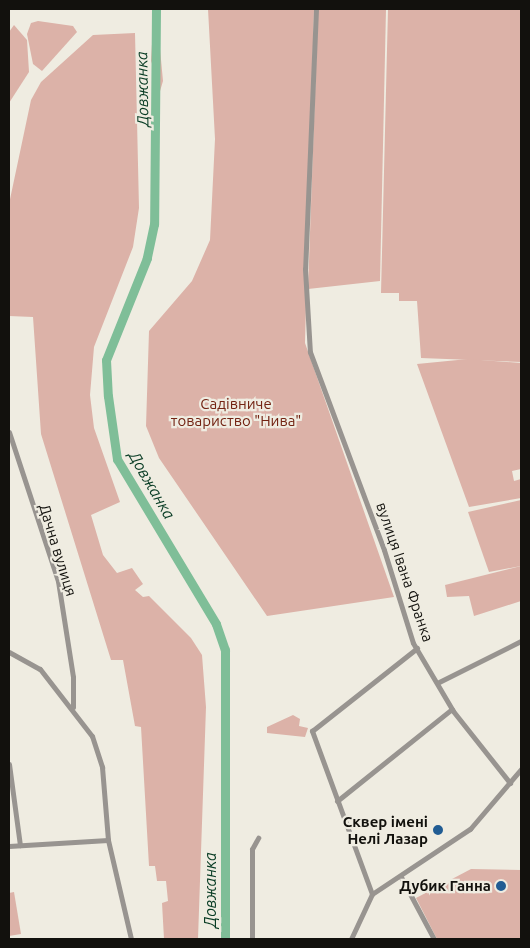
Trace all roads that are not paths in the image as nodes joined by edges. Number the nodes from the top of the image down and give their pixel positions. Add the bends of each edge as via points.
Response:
1 (316, 9) edge
2 (9, 432) edge
3 (521, 641) edge
4 (416, 648) junction
5 (9, 652) edge
6 (439, 682) junction
7 (73, 708) junction
8 (452, 709) junction
9 (9, 764) edge
10 (521, 769) edge
11 (510, 783) junction
12 (337, 801) junction
13 (258, 838) dead end
14 (108, 840) junction
15 (20, 844) junction
16 (9, 846) edge
17 (401, 877) junction
18 (372, 894) junction
19 (131, 939) edge
20 (252, 939) edge
21 (351, 939) edge
22 (434, 939) edge

1 - 4 street, вулиця Івана Франка via 305,269 310,352
2 - 7 street, Дачна вулиця via 58,581 73,677
3 - 6 street
4 - 6 street, вулиця Івана Франка
4 - 12 street via 312,731
5 - 7 street via 40,670
6 - 8 street, вулиця Івана Франка
7 - 14 street via 98,751
8 - 11 street, вулиця Івана Франка
8 - 12 street
9 - 15 street
10 - 11 street
11 - 17 street via 470,829
12 - 18 street
13 - 20 street via 252,850
14 - 15 street
14 - 19 street
15 - 16 street
17 - 18 street
17 - 22 street
18 - 21 street

